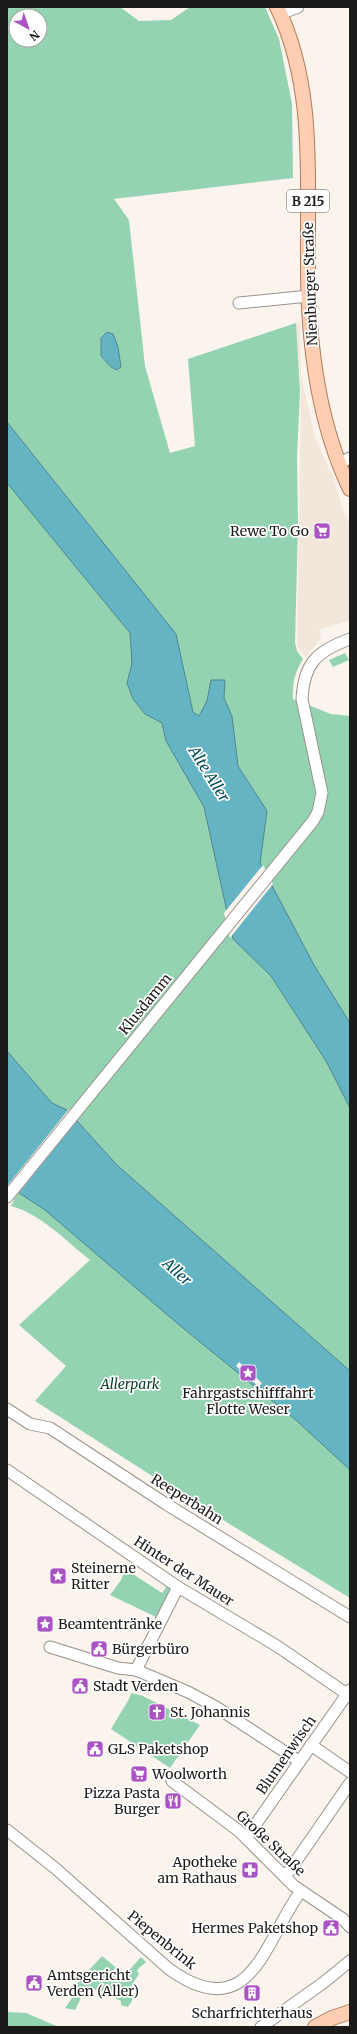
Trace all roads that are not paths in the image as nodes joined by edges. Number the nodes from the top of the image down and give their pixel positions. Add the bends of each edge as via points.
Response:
1 (298, 7) edge
2 (278, 10) edge
3 (309, 296) junction
4 (239, 303) dead end
5 (344, 460) edge
6 (350, 489) edge
7 (350, 639) edge
8 (7, 1196) edge
9 (7, 1410) edge
10 (7, 1470) edge
11 (178, 1587) junction
12 (350, 1616) edge
13 (50, 1647) dead end
14 (136, 1670) junction
15 (349, 1692) edge
16 (311, 1745) junction
17 (299, 1761) junction
18 (350, 1772) edge
19 (172, 1782) dead end
20 (350, 1783) edge
21 (7, 1830) edge
22 (246, 1838) junction
23 (285, 1877) junction
24 (301, 1891) junction
25 (350, 1927) edge
26 (350, 1961) edge
27 (347, 2014) edge
28 (261, 2027) edge
29 (315, 2027) edge

1 - 2 street
2 - 3 main road, Nienburger Straße / B 215 via 295,59 305,111 308,154
3 - 4 street
3 - 5 main road, Nienburger Straße / B 215 via 313,360 320,397
5 - 6 main road, Nienburger Straße / B 215
7 - 8 street, Klusdamm via 330,647 317,656 304,678 302,699 322,793 318,812 306,830
9 - 12 street, Reeperbahn via 30,1424 50,1428 166,1504
10 - 11 street, Hinter der Mauer
11 - 14 street
11 - 15 street, Hinter der Mauer
13 - 14 street via 118,1668
14 - 17 street via 188,1692
15 - 16 street, Blumenwisch
16 - 17 street, Blumenwisch
16 - 18 street
17 - 22 street, Blumenwisch
19 - 22 street, Große Straße
20 - 23 street
21 - 24 street, Piepenbrink via 85,1893 169,1968 186,1981 212,1988 228,1986 251,1973
22 - 23 street, Große Straße
23 - 24 street, Große Straße
24 - 25 street, Große Straße via 343,1919
26 - 28 street
27 - 29 main road

